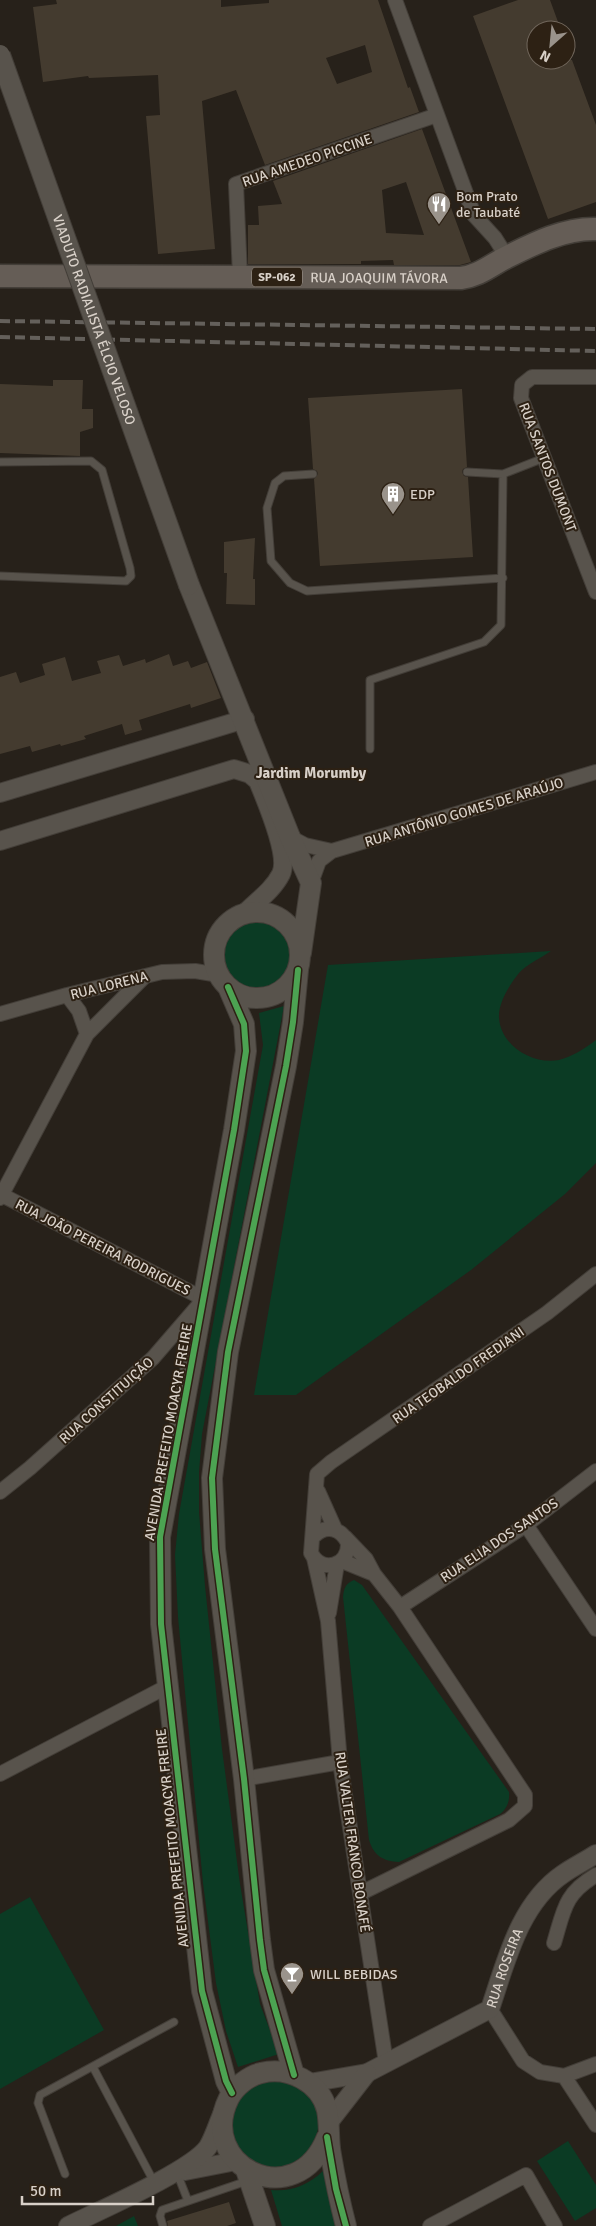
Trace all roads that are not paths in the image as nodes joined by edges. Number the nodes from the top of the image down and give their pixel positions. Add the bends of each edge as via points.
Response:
1 (395, 0) edge
2 (0, 55) edge
3 (437, 116) junction
4 (596, 229) edge
5 (507, 257) junction
6 (0, 276) edge
7 (240, 276) junction
8 (596, 377) edge
9 (544, 458) junction
10 (0, 462) edge
11 (467, 472) dead end
12 (313, 474) dead end
13 (503, 474) junction
14 (0, 576) edge
15 (503, 578) junction
16 (596, 592) edge
17 (245, 719) junction
18 (370, 749) dead end
19 (596, 772) edge
20 (0, 793) edge
21 (290, 837) junction
22 (0, 841) edge
23 (332, 851) junction
24 (311, 883) junction
25 (244, 914) junction
26 (299, 962) junction
27 (145, 976) junction
28 (224, 981) junction
29 (67, 995) junction
30 (0, 1014) edge
31 (88, 1034) junction
32 (1, 1197) edge
33 (596, 1274) edge
34 (204, 1298) junction
35 (596, 1471) edge
36 (317, 1474) joint
37 (317, 1489) junction
38 (0, 1492) edge
39 (526, 1525) junction
40 (340, 1533) junction
41 (314, 1536) junction
42 (314, 1558) junction
43 (340, 1563) junction
44 (374, 1574) junction
45 (400, 1607) junction
46 (328, 1621) junction
47 (596, 1629) edge
48 (168, 1686) junction
49 (340, 1762) junction
50 (0, 1774) edge
51 (244, 1779) junction
52 (596, 1854) edge
53 (596, 1875) edge
54 (361, 1893) junction
55 (554, 1943) dead end
56 (490, 2010) junction
57 (174, 2022) dead end
58 (386, 2063) junction
59 (596, 2064) edge
60 (94, 2068) junction
61 (367, 2073) junction
62 (564, 2076) junction
63 (302, 2079) junction
64 (228, 2100) junction
65 (596, 2125) edge
66 (328, 2130) junction
67 (244, 2170) junction
68 (66, 2174) dead end
69 (165, 2178) junction
70 (188, 2201) junction
71 (68, 2226) edge
72 (163, 2226) edge
73 (265, 2226) edge
74 (346, 2226) edge
75 (430, 2226) edge
76 (554, 2226) edge

1 - 3 street
2 - 17 main road, VIADUTO RADIALISTA ÉLCIO VELOSO, bridge via 190,585
3 - 5 street via 474,215
3 - 7 street, RUA AMEDEO PICCINE via 236,184
4 - 5 main road, RUA JOAQUIM TÁVORA / SP-062 via 564,232
5 - 7 main road, RUA JOAQUIM TÁVORA / SP-062 via 473,276 461,278
6 - 7 main road, RUA JOAQUIM TÁVORA / SP-062
8 - 9 street, RUA SANTOS DUMONT via 532,377 522,385 522,398
9 - 13 lane
9 - 16 street, RUA SANTOS DUMONT
10 - 14 lane via 91,460 98,464 131,576 126,581
11 - 13 lane
12 - 15 lane via 284,476 275,483 267,508 271,561 290,583 307,591
13 - 15 lane
15 - 18 lane via 501,625 484,642 370,680
17 - 20 street
17 - 21 main road, VIADUTO RADIALISTA ÉLCIO VELOSO
19 - 23 street, RUA ANTÔNIO GOMES DE ARAÚJO
21 - 23 street, RUA ANTÔNIO GOMES DE ARAÚJO via 305,845
21 - 24 main road
22 - 25 street, AVENIDA PREFEITO MOACYR FREIRE via 234,769 250,774 258,782 284,856 282,872 270,890
23 - 24 street via 319,861
24 - 26 main road
25 - 26 main road via 270,914 282,920 298,940
25 - 28 main road, AVENIDA PREFEITO MOACYR FREIRE via 223,928 217,939 215,964
26 - 28 main road via 291,982 268,997 246,996
26 - 51 main road via 287,1057 228,1352 212,1478 215,1549
27 - 28 street, RUA LORENA via 177,970
27 - 29 street, RUA LORENA
27 - 31 street
28 - 34 main road, AVENIDA PREFEITO MOACYR FREIRE via 244,1024 246,1051
29 - 30 street, RUA LORENA
29 - 31 street via 79,1011
31 - 32 street
32 - 34 street, RUA JOÃO PEREIRA RODRIGUES
33 - 36 street, RUA TEOBALDO FREDIANI via 547,1313
34 - 38 street, RUA CONSTITUIÇÃO via 153,1358
34 - 48 main road, AVENIDA PREFEITO MOACYR FREIRE via 160,1537 161,1624
35 - 39 street, RUA ELIA DOS SANTOS
36 - 37 street, RUA VALTER FRANCO BONAFÉ
37 - 40 street, RUA VALTER FRANCO BONAFÉ
37 - 41 street, RUA VALTER FRANCO BONAFÉ
39 - 45 street, RUA ELIA DOS SANTOS
39 - 47 street
40 - 41 street via 323,1529
40 - 43 street, RUA VALTER FRANCO BONAFÉ via 348,1550
40 - 44 street via 366,1559
41 - 42 street, RUA VALTER FRANCO BONAFÉ via 310,1547
42 - 43 street via 324,1565
42 - 46 street, RUA VALTER FRANCO BONAFÉ
43 - 44 street
43 - 46 street, RUA VALTER FRANCO BONAFÉ
44 - 45 street
45 - 54 street via 525,1795 525,1806 509,1820
46 - 49 street, RUA VALTER FRANCO BONAFÉ
48 - 50 street
48 - 64 main road, AVENIDA PREFEITO MOACYR FREIRE via 202,1991
49 - 51 street
49 - 54 street, RUA VALTER FRANCO BONAFÉ
51 - 63 main road via 264,1970
52 - 56 street, RUA ROSEIRA via 562,1874 524,1916
53 - 55 street via 580,1885 566,1903
54 - 58 street, RUA VALTER FRANCO BONAFÉ
56 - 58 street
56 - 62 street, RUA ROSEIRA via 522,2061 540,2072
57 - 60 lane
58 - 61 street
59 - 62 street
60 - 68 lane via 40,2095 38,2103
60 - 69 lane
61 - 63 street
61 - 66 street
62 - 65 street
63 - 64 main road via 277,2071 260,2073 244,2081
63 - 66 main road via 319,2094 326,2108
64 - 67 main road, AVENIDA PREFEITO MOACYR FREIRE via 222,2122 223,2136 228,2149
64 - 69 street via 208,2146 198,2158
66 - 67 main road via 322,2151 302,2171 274,2178
66 - 74 main road via 336,2189
67 - 69 street
67 - 70 lane
67 - 73 main road, AVENIDA PREFEITO MOACYR FREIRE
69 - 70 lane
69 - 71 street
70 - 72 lane via 160,2212
75 - 76 street via 526,2175

